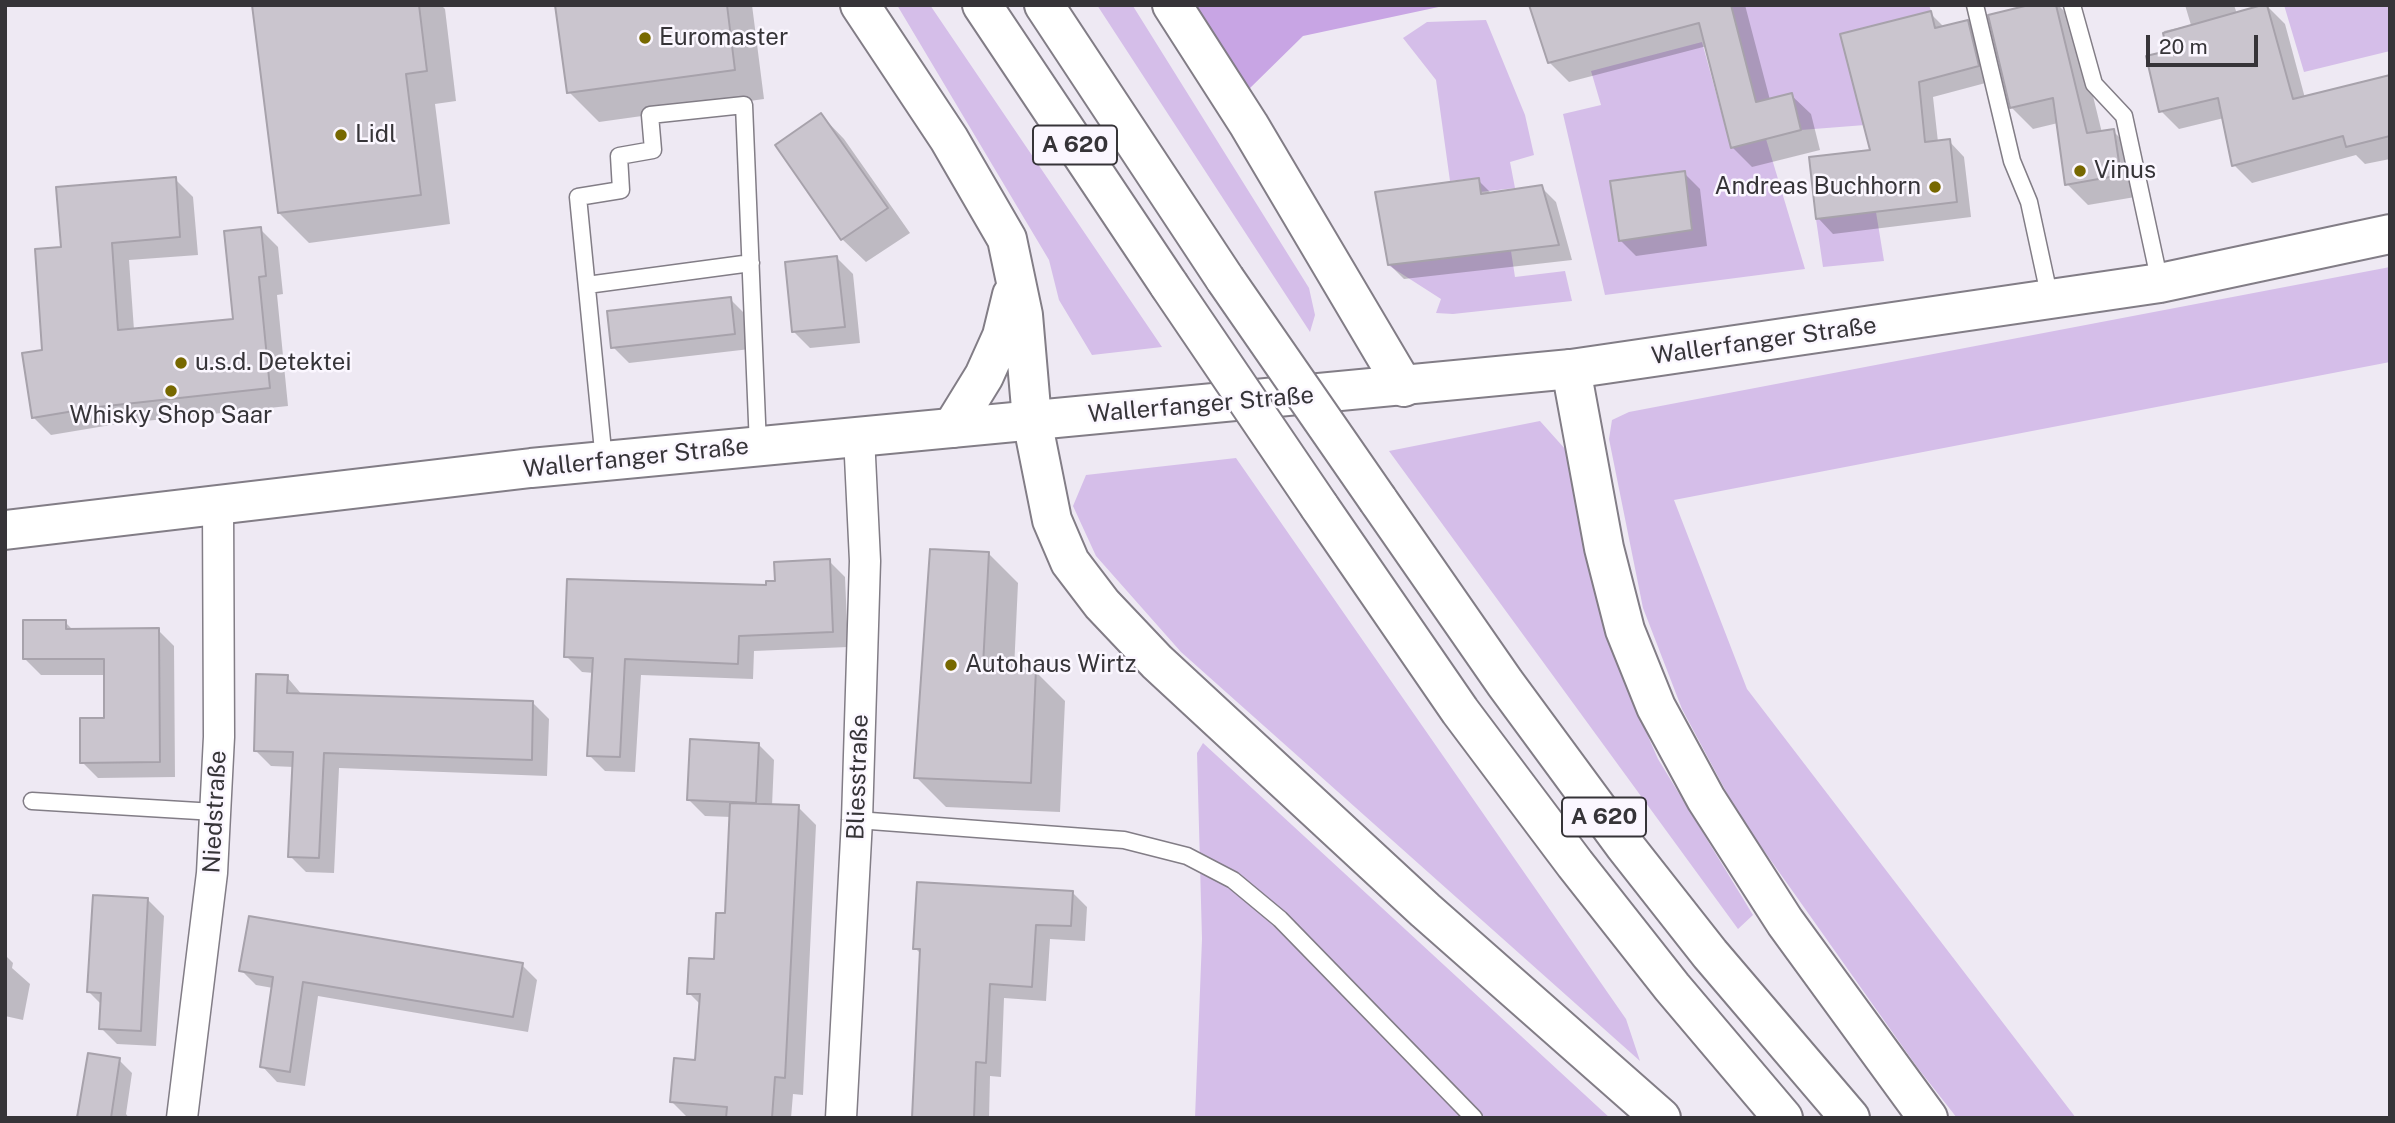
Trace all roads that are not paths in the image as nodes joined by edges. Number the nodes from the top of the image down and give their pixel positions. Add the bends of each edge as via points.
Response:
1 (860, 5) edge
2 (982, 5) edge
3 (1044, 5) edge
4 (1172, 5) edge
5 (1975, 5) edge
6 (2072, 5) edge
7 (2390, 234) edge
8 (751, 263) junction
9 (1016, 276) junction
10 (2160, 283) junction
11 (587, 285) junction
12 (2050, 299) junction
13 (1571, 369) junction
14 (1405, 387) junction
15 (1032, 420) junction
16 (952, 428) junction
17 (859, 436) junction
18 (758, 446) junction
19 (604, 461) junction
20 (218, 505) junction
21 (5, 530) edge
22 (32, 801) dead end
23 (215, 812) junction
24 (857, 820) junction
25 (182, 1118) edge
26 (841, 1118) edge
27 (1474, 1118) edge
28 (1661, 1118) edge
29 (1783, 1118) edge
30 (1850, 1118) edge
31 (1928, 1118) edge

1 - 9 main road via 993,211 1007,239
2 - 29 main road, A 620, bridge via 1461,711 1574,864
3 - 30 main road, A 620, bridge via 1225,279 1505,683 1710,954
4 - 14 main road
5 - 12 lane via 2012,161 2029,202
6 - 10 lane via 2094,84 2124,116
7 - 10 main road, Wallerfanger Straße
8 - 11 lane
8 - 11 lane via 744,106 650,115 653,150 619,156 621,190 579,197
8 - 18 lane
9 - 15 main road
9 - 16 main road via 1002,336
10 - 12 main road, Wallerfanger Straße
11 - 19 lane
12 - 13 main road, Wallerfanger Straße
13 - 14 main road, Wallerfanger Straße
13 - 31 main road via 1604,548 1625,630 1656,707 1706,799 1786,922
14 - 15 main road, Wallerfanger Straße
15 - 16 main road, Wallerfanger Straße
15 - 28 main road via 1052,520 1070,562 1102,604 1157,662 1425,910
16 - 17 main road, Wallerfanger Straße
17 - 18 main road, Wallerfanger Straße
17 - 24 street, Bliesstraße via 865,561
18 - 19 main road, Wallerfanger Straße
19 - 20 main road, Wallerfanger Straße
20 - 21 main road, Wallerfanger Straße
20 - 23 street, Niedstraße
22 - 23 lane
23 - 25 street, Niedstraße
24 - 26 street, Bliesstraße
24 - 27 lane via 1124,840 1187,856 1233,880 1280,919

